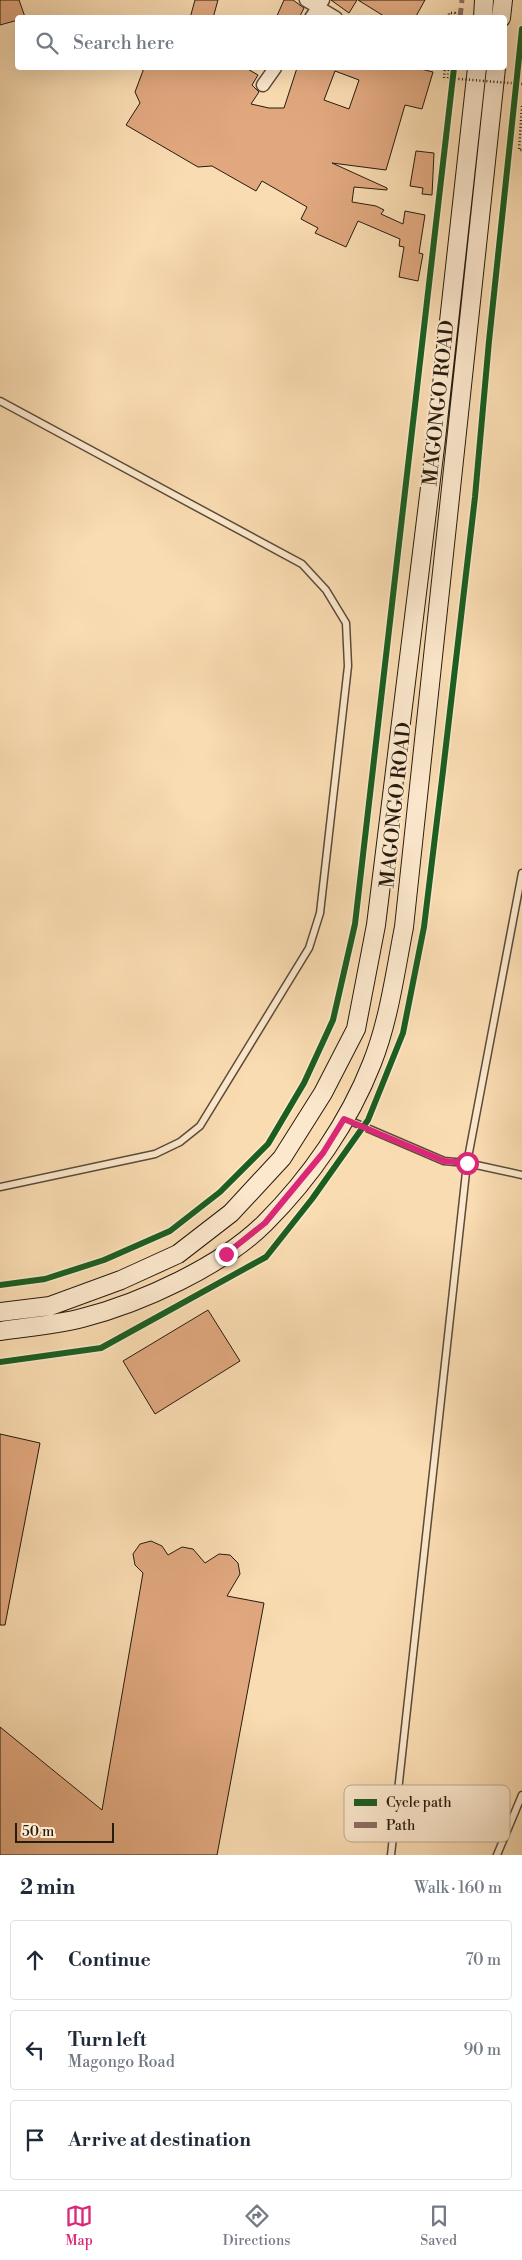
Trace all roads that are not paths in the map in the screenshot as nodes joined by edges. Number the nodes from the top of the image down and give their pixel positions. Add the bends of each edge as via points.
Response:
1 (306, 0) edge
2 (484, 0) edge
3 (503, 0) edge
4 (317, 8) edge
5 (330, 15) edge
6 (482, 15) edge
7 (501, 15) edge
8 (274, 70) edge
9 (477, 70) edge
10 (496, 70) edge
11 (263, 85) dead end
12 (0, 401) edge
13 (522, 873) edge
14 (376, 925) junction
15 (404, 927) junction
16 (344, 1119) junction
17 (467, 1163) junction
18 (522, 1175) edge
19 (0, 1187) edge
20 (0, 1312) edge
21 (0, 1331) edge
22 (399, 1785) edge
23 (522, 1795) edge
24 (510, 1824) edge
25 (392, 1842) edge
26 (502, 1842) edge
27 (391, 1855) edge
28 (497, 1855) edge

1 - 4 street
2 - 6 main road
3 - 7 main road
4 - 5 street
8 - 11 street
9 - 14 main road, MAGONGO ROAD via 436,439
10 - 15 main road, MAGONGO ROAD
12 - 19 lane via 302,564 326,590 346,623 348,666 320,913 309,948 200,1126 180,1142 155,1154
13 - 17 lane
14 - 15 main road
14 - 20 main road, MAGONGO ROAD via 356,1029 323,1093 282,1158 231,1213 178,1254 121,1280 50,1306
15 - 16 main road, MAGONGO ROAD via 389,1004 372,1063
16 - 17 lane via 444,1161
16 - 21 main road, MAGONGO ROAD via 323,1153 265,1223 226,1254 148,1296 121,1306 81,1318
17 - 18 lane
17 - 22 lane
23 - 24 lane
25 - 27 lane
26 - 28 lane

